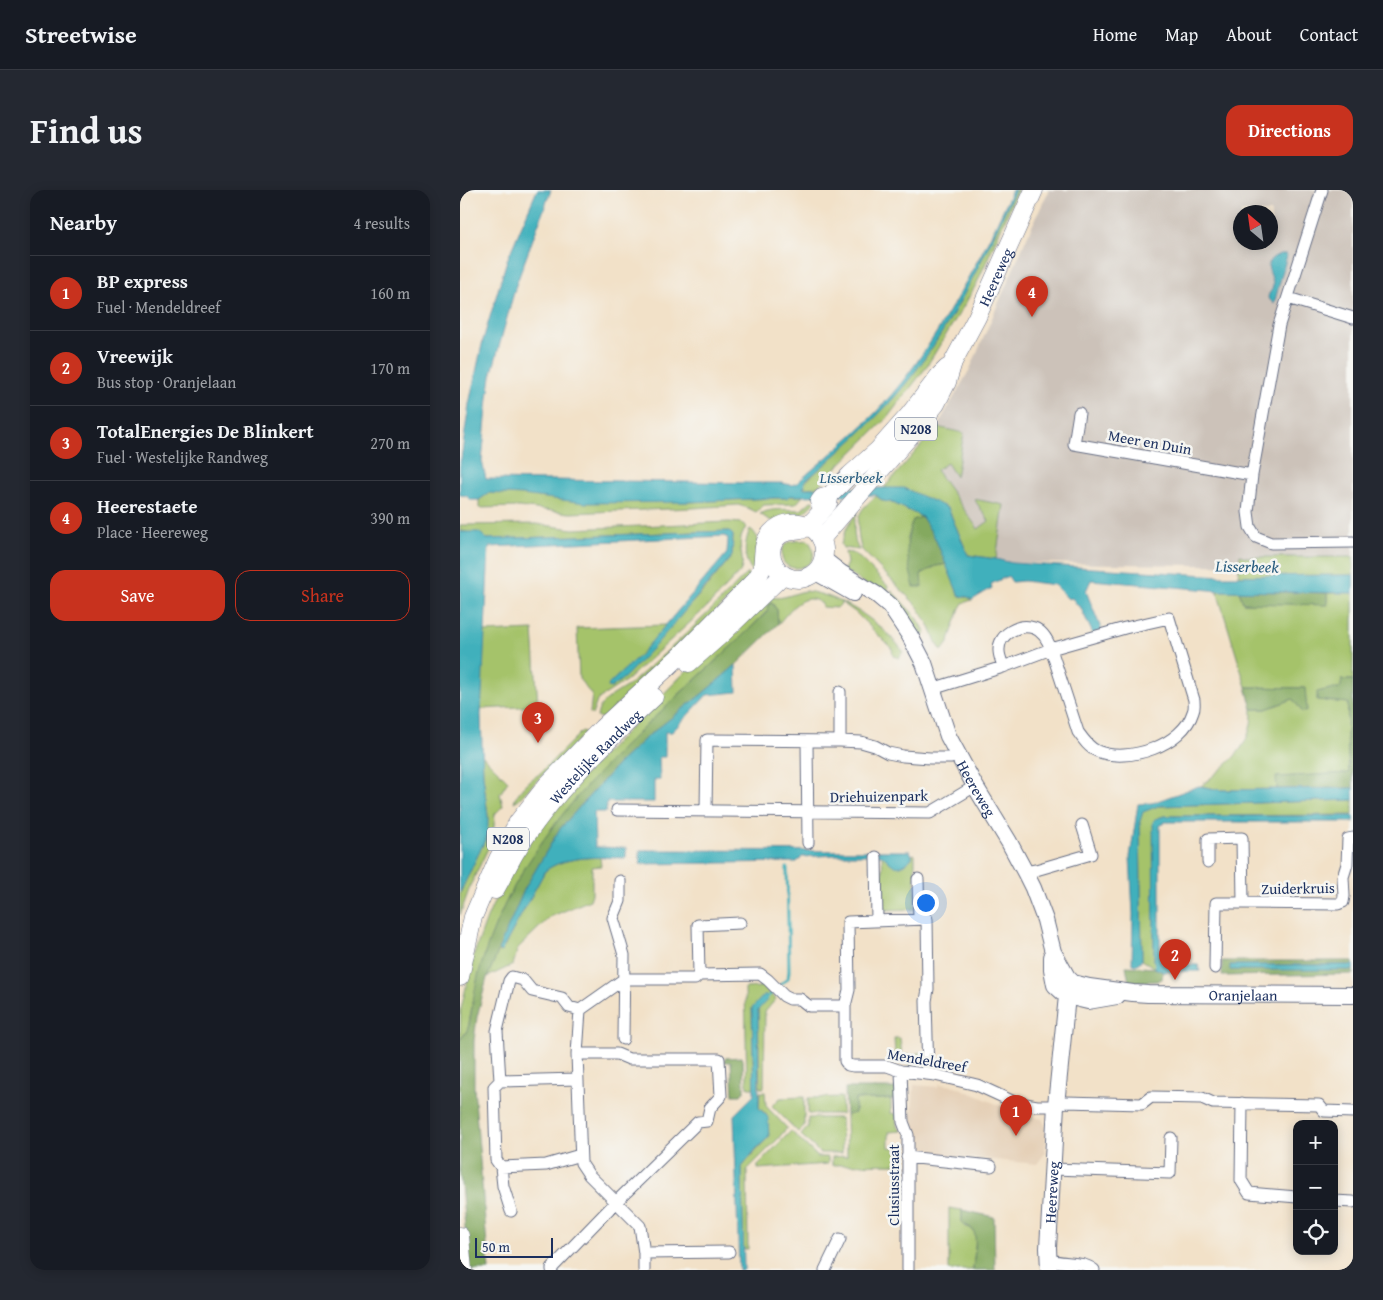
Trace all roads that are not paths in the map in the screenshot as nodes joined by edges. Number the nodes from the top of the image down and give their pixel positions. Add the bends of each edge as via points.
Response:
1 (1034, 190) edge
2 (1322, 190) edge
3 (1288, 298) junction
4 (1353, 318) edge
5 (953, 362) junction
6 (1079, 413) dead end
7 (1252, 475) junction
8 (804, 524) junction
9 (821, 539) junction
10 (770, 542) junction
11 (1353, 542) edge
12 (820, 565) junction
13 (783, 575) junction
14 (1051, 649) junction
15 (1003, 667) junction
16 (932, 689) junction
17 (840, 692) dead end
18 (807, 741) junction
19 (840, 741) junction
20 (958, 754) junction
21 (975, 786) junction
22 (617, 810) dead end
23 (706, 811) junction
24 (807, 812) junction
25 (1082, 825) dead end
26 (1353, 838) edge
27 (808, 843) dead end
28 (876, 857) dead end
29 (1208, 862) dead end
30 (1025, 872) junction
31 (918, 879) dead end
32 (620, 881) dead end
33 (1244, 903) junction
34 (919, 919) junction
35 (877, 921) junction
36 (740, 923) dead end
37 (1215, 968) dead end
38 (699, 975) junction
39 (460, 977) edge
40 (624, 979) junction
41 (1070, 990) junction
42 (1353, 995) edge
43 (845, 1006) junction
44 (580, 1010) junction
45 (624, 1039) dead end
46 (578, 1054) junction
47 (901, 1071) junction
48 (928, 1073) junction
49 (578, 1078) junction
50 (500, 1082) junction
51 (1242, 1103) junction
52 (1056, 1105) junction
53 (1353, 1112) edge
54 (1171, 1138) dead end
55 (580, 1155) junction
56 (907, 1157) junction
57 (990, 1166) dead end
58 (501, 1167) junction
59 (1053, 1169) junction
60 (1293, 1197) edge
61 (1338, 1201) edge
62 (616, 1202) junction
63 (1353, 1202) edge
64 (511, 1211) dead end
65 (460, 1236) edge
66 (840, 1239) dead end
67 (729, 1252) dead end
68 (644, 1253) junction
69 (1048, 1265) edge
70 (463, 1270) edge
71 (552, 1270) edge
72 (644, 1270) edge
73 (825, 1270) edge
74 (908, 1270) edge
75 (1094, 1270) edge

1 - 5 main road, Heereweg / N208
2 - 3 street
3 - 4 street
3 - 7 street
5 - 8 main road, Heereweg / N208 via 878,450 833,492 822,498
5 - 9 main road, Heereweg / N208 via 948,382 936,404
6 - 7 street, Meer en Duin via 1074,444
7 - 11 street via 1248,512 1250,527 1256,537 1271,543
8 - 9 main road
8 - 10 main road via 782,525 774,530
9 - 12 main road via 824,549
10 - 13 main road via 774,564
10 - 39 main road, Westelijke Randweg / N208 via 763,550 763,565 756,579 602,728 547,785 518,822 473,917
12 - 13 main road via 807,577 798,579
12 - 16 main road, Heereweg via 841,573 890,606 919,653
13 - 39 main road, Westelijke Randweg / N208 via 615,733 554,799 515,853 493,894
14 - 14 street via 1078,732 1084,742 1096,751 1125,755 1156,748 1185,728 1193,713 1194,700 1169,618
14 - 15 street
14 - 15 street via 1039,630 1016,628 1000,644
15 - 16 street
16 - 20 main road, Heereweg via 948,736
17 - 19 street
18 - 19 street
18 - 23 street via 707,740
18 - 24 street, Driehuizenpark
19 - 20 street via 861,742 903,756 951,758
20 - 21 main road, Heereweg
21 - 24 street, Driehuizenpark via 930,813
21 - 30 main road, Heereweg
22 - 23 street, Driehuizenpark
23 - 24 street, Driehuizenpark
24 - 27 street, Driehuizenpark
25 - 30 street via 1091,854
26 - 33 street, Zuiderkruis via 1348,839 1343,902
28 - 35 street
29 - 33 street, Zuiderkruis via 1208,839 1242,838
30 - 41 main road, Heereweg via 1045,920 1055,985
31 - 34 street
32 - 40 street via 620,901 613,918 624,955
33 - 37 street, Zuiderkruis via 1216,903
34 - 35 street
34 - 48 street via 927,919
35 - 43 street, Mendeldreef via 848,922 849,990
36 - 38 street via 698,925
38 - 40 street via 695,979
38 - 43 street via 760,974 790,999 800,999 809,1006
40 - 44 street
40 - 45 street
41 - 42 main road, Oranjelaan via 1088,1001 1133,993
41 - 52 main road, Heereweg
43 - 47 street, Mendeldreef via 848,1064 887,1066
44 - 46 street
44 - 50 street via 569,1008 562,998 532,991 523,980 512,978 497,1031
46 - 49 street
46 - 62 street via 617,1054 629,1059 719,1059 721,1096 710,1108 707,1121 698,1122
47 - 48 street, Mendeldreef
47 - 56 street, Clusiusstraat via 903,1122 908,1135
48 - 52 street, Mendeldreef via 977,1085 1014,1102
49 - 50 street
49 - 55 street
50 - 58 street via 494,1087 496,1160
51 - 52 street, Mendeldreef via 1151,1097 1142,1104 1066,1102
51 - 53 street, Mendeldreef via 1319,1106 1324,1111
51 - 60 street via 1241,1180 1249,1193
52 - 59 main road, Heereweg
54 - 59 street via 1170,1173
55 - 58 street via 546,1165
55 - 62 street via 583,1168
56 - 57 street
56 - 74 street, Clusiusstraat
58 - 64 street
59 - 69 main road, Heereweg
61 - 63 street
62 - 68 street via 640,1226
62 - 71 street
65 - 70 main road
66 - 73 street
67 - 68 street
68 - 72 street
69 - 75 street via 1053,1262 1089,1266

